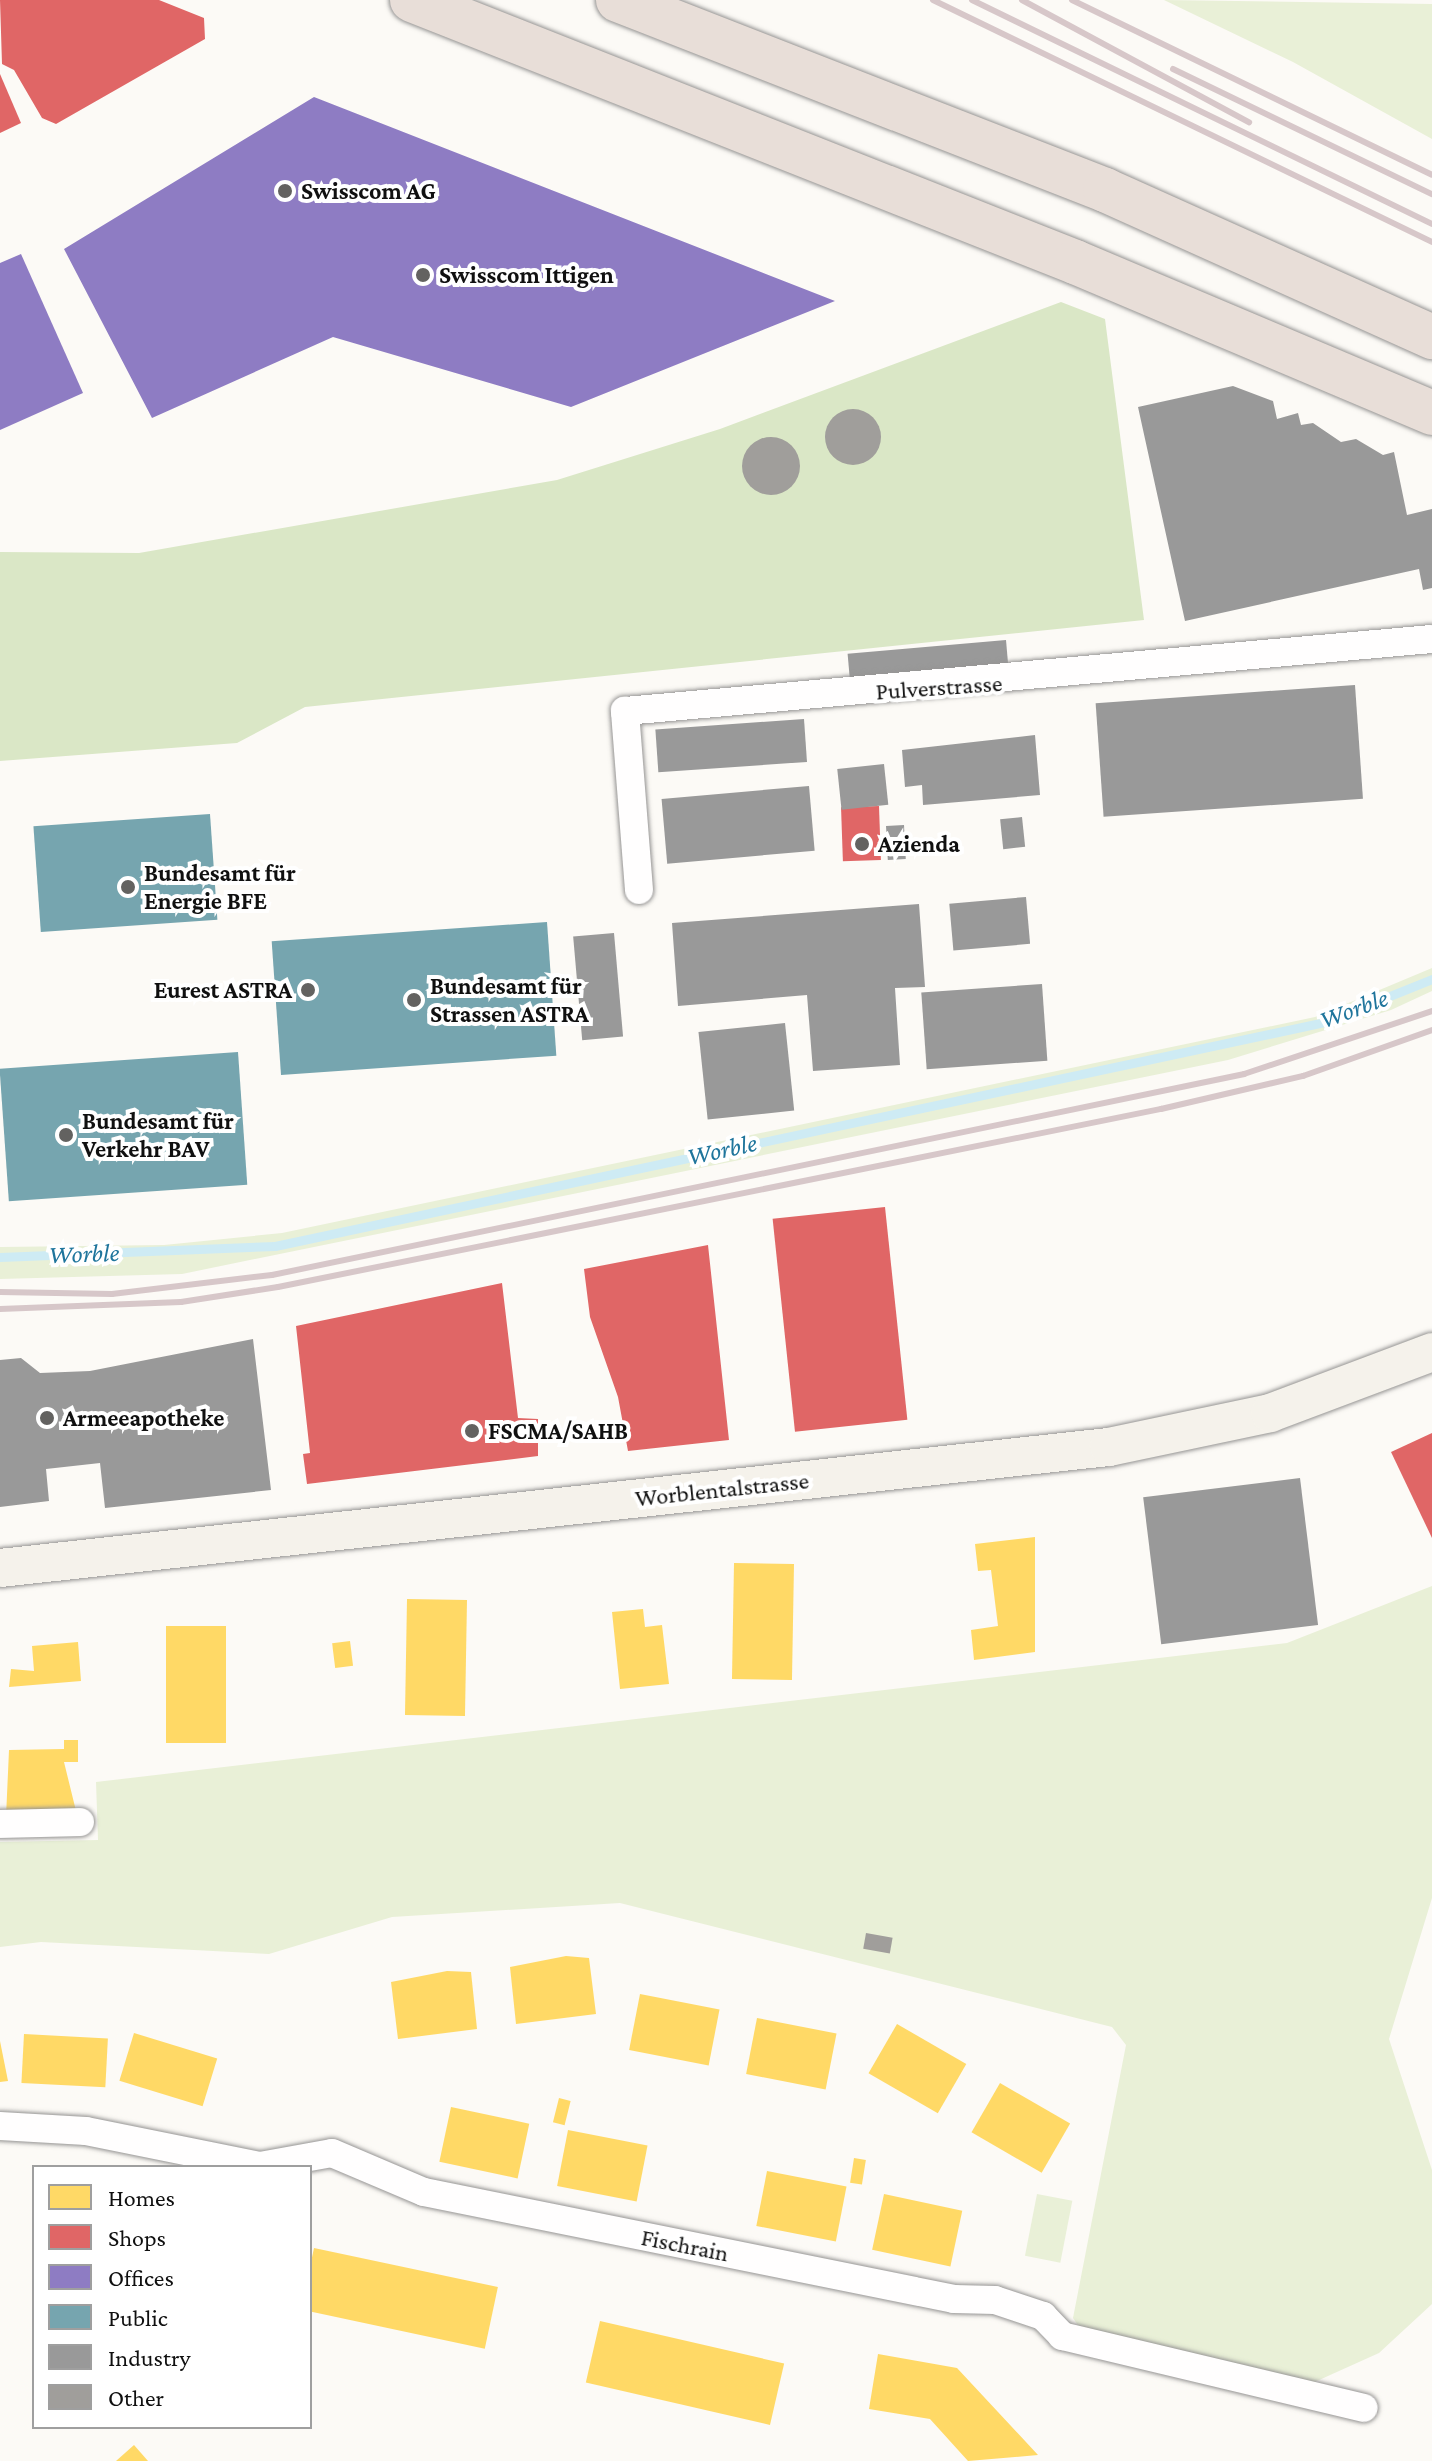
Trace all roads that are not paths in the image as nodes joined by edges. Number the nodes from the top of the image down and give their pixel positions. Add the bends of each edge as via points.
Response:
1 (412, 0) edge
2 (618, 0) edge
3 (1432, 337) edge
4 (1423, 409) edge
5 (1432, 639) edge
6 (639, 890) dead end
7 (1432, 1352) edge
8 (0, 1568) edge
9 (80, 1822) dead end
10 (0, 1824) edge
11 (0, 2126) edge
12 (255, 2165) edge
13 (266, 2165) edge
14 (1364, 2408) dead end

1 - 4 highway via 1075,262
2 - 3 highway via 1105,190
5 - 6 street, Pulverstrasse via 625,711
7 - 8 main road, Worblentalstrasse via 1270,1413 1109,1447
9 - 10 street
11 - 12 street, Fischrain via 86,2131
13 - 14 street, Fischrain via 332,2153 424,2192 954,2299 995,2300 1043,2316 1062,2336

